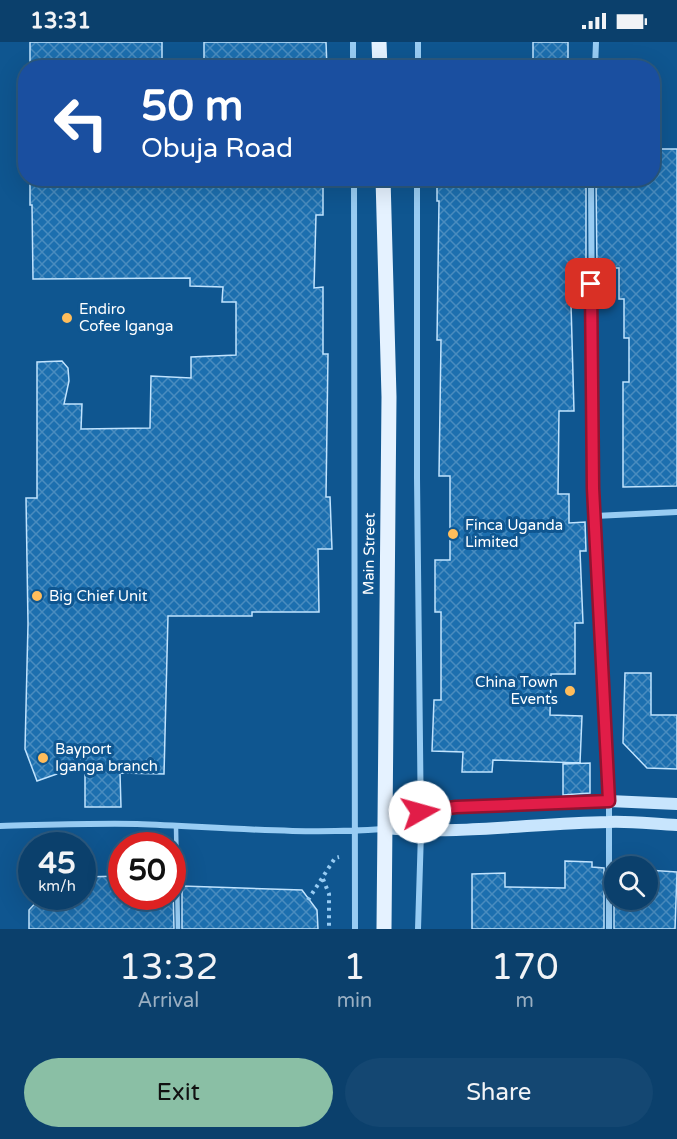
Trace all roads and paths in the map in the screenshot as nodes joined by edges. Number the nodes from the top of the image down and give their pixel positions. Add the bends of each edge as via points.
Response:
1 (353, 42) edge
2 (379, 42) edge
3 (418, 42) edge
4 (596, 42) edge
5 (353, 60) edge
6 (380, 60) edge
7 (418, 60) edge
8 (595, 60) edge
9 (354, 186) edge
10 (383, 186) edge
11 (417, 186) edge
12 (591, 186) edge
13 (677, 512) edge
14 (595, 516) junction
15 (609, 801) junction
16 (677, 804) edge
17 (420, 812) junction
18 (609, 822) junction
19 (677, 825) edge
20 (0, 826) edge
21 (176, 827) junction
22 (384, 828) junction
23 (356, 831) junction
24 (421, 832) junction
25 (356, 849) junction
26 (322, 878) junction
27 (308, 900) dead end
28 (178, 929) edge
29 (329, 929) edge
30 (355, 929) edge
31 (384, 929) edge
32 (418, 929) edge
33 (609, 929) edge

1 - 5 street
2 - 6 main road
3 - 7 street
4 - 8 street
9 - 23 street, Main Street
10 - 22 main road, Main Street via 389,397
11 - 17 street
12 - 14 street
13 - 14 street
14 - 15 street
15 - 16 main road
15 - 17 main road
15 - 18 street
17 - 22 main road
17 - 24 street
18 - 19 main road
18 - 24 main road
18 - 33 street
20 - 21 street
21 - 23 street
21 - 28 lane
22 - 23 street
22 - 24 main road
22 - 31 main road, Main Street
23 - 25 street, Main Street
24 - 32 street
25 - 26 path via 335,858
25 - 30 street, Main Street
26 - 27 path
26 - 29 path via 329,894

